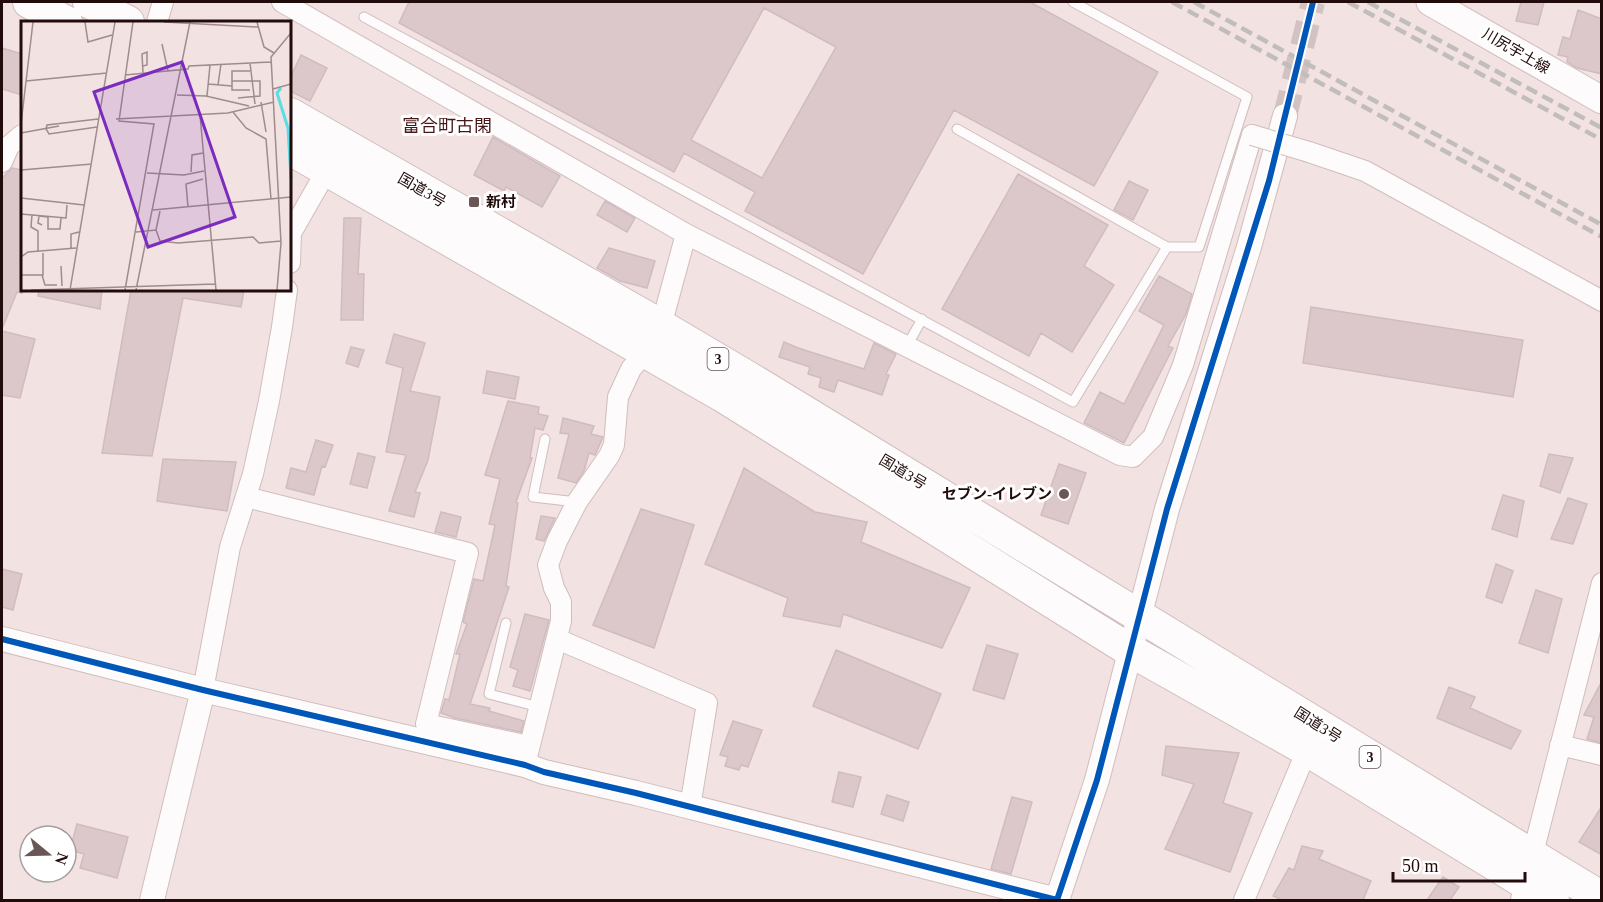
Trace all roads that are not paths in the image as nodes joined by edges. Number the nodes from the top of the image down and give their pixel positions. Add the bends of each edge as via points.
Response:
1 (29, 2) edge
2 (89, 2) edge
3 (163, 2) edge
4 (282, 2) edge
5 (1073, 2) edge
6 (1430, 2) edge
7 (364, 17) dead end
8 (64, 21) edge
9 (126, 21) edge
10 (157, 21) edge
11 (1602, 100) edge
12 (291, 115) edge
13 (1285, 116) tunnel mouth
14 (957, 129) dead end
15 (21, 136) edge
16 (291, 150) edge
17 (2, 162) edge
18 (327, 170) junction
19 (292, 225) edge
20 (686, 234) junction
21 (1167, 247) junction
22 (286, 291) edge
23 (1602, 301) edge
24 (922, 319) junction
25 (653, 339) junction
26 (907, 346) junction
27 (545, 439) dead end
28 (246, 497) junction
29 (577, 502) junction
30 (1602, 583) edge
31 (1139, 617) junction
32 (506, 622) dead end
33 (2, 639) edge
34 (557, 639) junction
35 (1131, 651) junction
36 (203, 690) junction
37 (539, 707) junction
38 (1314, 738) junction
39 (1560, 745) junction
40 (527, 755) junction
41 (1602, 756) edge
42 (690, 807) junction
43 (1526, 880) edge
44 (1602, 898) edge
45 (152, 900) edge
46 (1244, 900) edge
47 (1552, 900) edge

1 - 8 highway
2 - 9 highway
3 - 10 street
4 - 20 street
5 - 21 lane via 1246,97 1199,247
6 - 11 main road, 川尻宇土線
7 - 24 lane
12 - 25 highway, 国道3号 / 3
13 - 31 street via 1249,247 1170,499
14 - 21 lane
15 - 17 street via 9,146
16 - 18 highway, 国道3号 / 3
18 - 19 street
18 - 25 highway, 国道3号 / 3
20 - 25 street
20 - 26 street
21 - 24 lane via 1073,402
22 - 28 street via 269,401
23 - 26 street, bridge via 1365,171 1252,135 1184,364 1153,437 1133,457 1120,455
24 - 26 lane
25 - 29 street via 631,369 618,397 614,445 609,456
25 - 31 highway, 国道3号 / 3 via 1076,576
25 - 35 highway, 国道3号 / 3 via 733,402
27 - 29 lane via 533,497
28 - 36 street via 230,547
28 - 40 street via 468,553 426,724
29 - 34 street via 548,565 561,602
30 - 39 street
31 - 35 street
31 - 38 highway, 国道3号 / 3
32 - 37 lane via 489,694
33 - 36 street
34 - 37 street
34 - 42 street via 707,703
35 - 38 highway, 国道3号 / 3
35 - 42 street via 1097,780 1058,900
36 - 40 street
36 - 45 street
37 - 40 street
38 - 43 highway, 国道3号 / 3
38 - 46 street
39 - 41 street
39 - 43 street
40 - 42 street via 544,772
43 - 44 highway, 国道3号 / 3
43 - 47 highway, 国道3号 / 3

